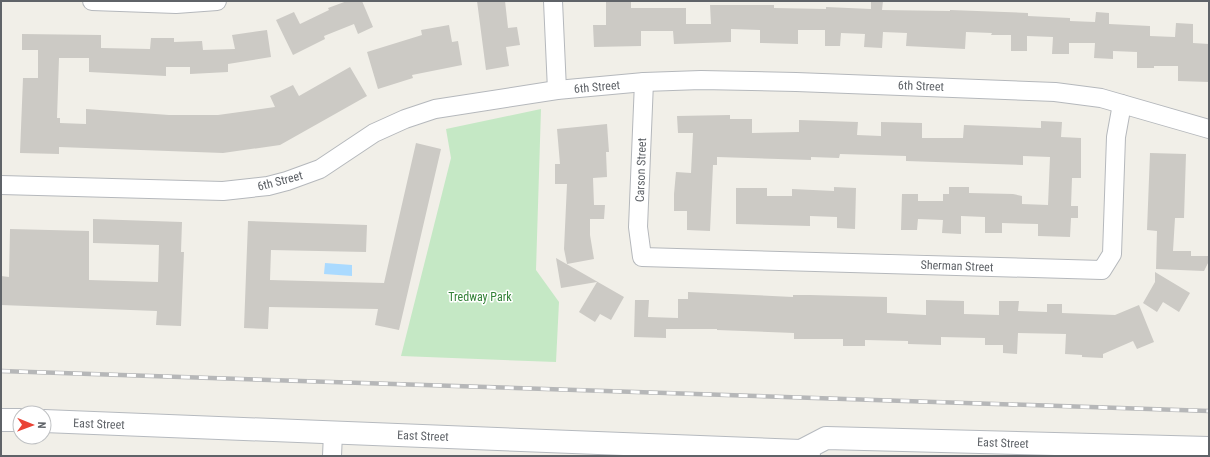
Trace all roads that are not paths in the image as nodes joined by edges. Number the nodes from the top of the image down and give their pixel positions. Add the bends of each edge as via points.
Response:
1 (92, 1) edge
2 (217, 1) edge
3 (553, 1) edge
4 (176, 2) edge
5 (644, 82) junction
6 (557, 90) junction
7 (1122, 104) junction
8 (1209, 129) edge
9 (1, 185) edge
10 (642, 257) joint
11 (1, 420) edge
12 (12, 420) edge
13 (52, 421) edge
14 (333, 433) junction
15 (1209, 448) edge
16 (805, 454) edge
17 (332, 456) edge

1 - 4 street
2 - 4 street
3 - 6 street
5 - 6 street, 6th Street
5 - 7 street, 6th Street via 701,80 1017,90 1079,94
5 - 10 street, Carson Street via 638,227
6 - 9 street, 6th Street via 435,110 405,119 374,133 320,169 268,186 223,191
7 - 8 street, 6th Street
7 - 10 street, Sherman Street via 1116,137 1112,254 1102,270
11 - 12 street
13 - 14 street, East Street
14 - 16 street, East Street
14 - 17 street
15 - 16 street, East Street via 826,438

